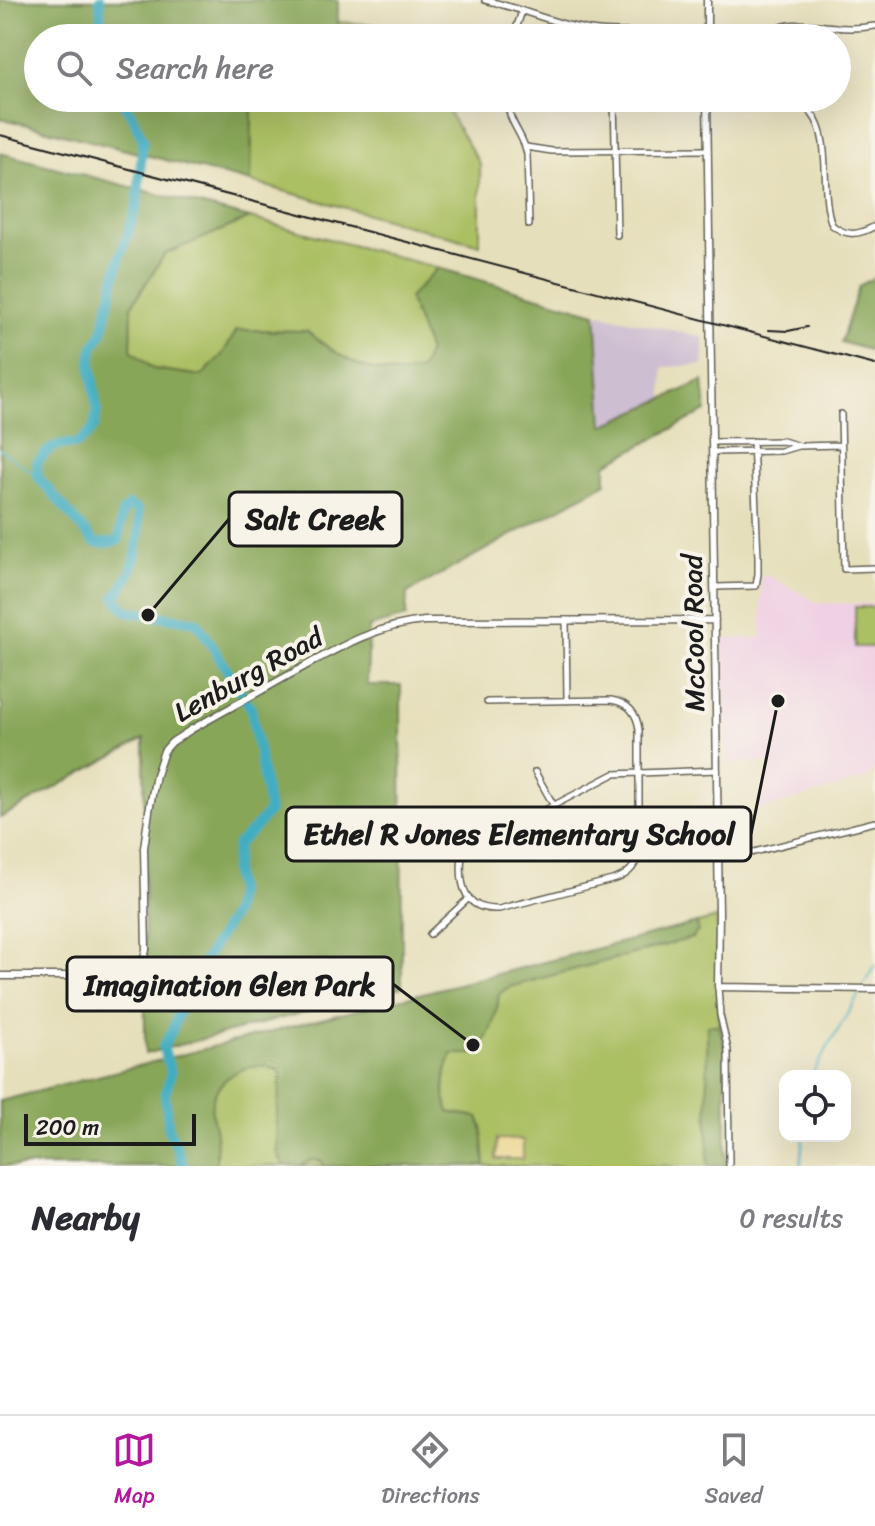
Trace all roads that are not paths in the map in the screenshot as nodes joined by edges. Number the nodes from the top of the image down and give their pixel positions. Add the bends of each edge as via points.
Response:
1 (485, 0) edge
2 (707, 0) edge
3 (522, 11) junction
4 (518, 24) edge
5 (564, 24) edge
6 (707, 24) edge
7 (791, 24) edge
8 (814, 24) edge
9 (875, 26) edge
10 (851, 28) edge
11 (510, 112) edge
12 (614, 112) edge
13 (707, 112) edge
14 (810, 112) edge
15 (526, 147) junction
16 (614, 150) junction
17 (708, 150) junction
18 (529, 225) dead end
19 (875, 226) edge
20 (617, 235) dead end
21 (841, 414) dead end
22 (753, 441) junction
23 (712, 442) junction
24 (841, 445) junction
25 (799, 446) junction
26 (713, 452) junction
27 (753, 452) junction
28 (875, 568) edge
29 (715, 587) junction
30 (566, 620) junction
31 (715, 620) junction
32 (567, 701) junction
33 (487, 702) dead end
34 (717, 770) junction
35 (535, 772) dead end
36 (639, 772) junction
37 (554, 806) junction
38 (434, 809) dead end
39 (468, 813) junction
40 (875, 822) edge
41 (718, 858) junction
42 (469, 898) junction
43 (430, 934) dead end
44 (0, 976) edge
45 (718, 987) junction
46 (875, 989) edge
47 (729, 1166) edge

1 - 3 street
2 - 6 street
3 - 4 street
3 - 5 street
7 - 8 street
9 - 10 street
11 - 15 street
12 - 16 street
13 - 17 street, McCool Road
14 - 19 street via 823,137 825,201 832,225 848,234
15 - 16 street
15 - 18 street
16 - 17 street
16 - 20 street
17 - 23 street, McCool Road
21 - 24 street
22 - 23 street
22 - 25 street
22 - 27 street
23 - 26 street, McCool Road
24 - 25 street
24 - 28 street via 844,569
25 - 27 street
26 - 27 street
26 - 29 street, McCool Road
27 - 29 street via 756,586
29 - 31 street, McCool Road
30 - 31 street, Lenburg Road
30 - 32 street
30 - 44 street, Lenburg Road via 395,625 354,639 178,737 162,756 145,837 146,950 138,969 119,976
31 - 34 street, McCool Road
32 - 33 street
32 - 36 street via 611,700 628,706 638,723
34 - 36 street
34 - 41 street, McCool Road
35 - 37 street
36 - 37 street via 606,777
36 - 42 street via 640,848 629,872 499,909
37 - 39 street via 516,818
38 - 39 street
39 - 42 street via 461,879
40 - 41 street
41 - 45 street, McCool Road
42 - 43 street
45 - 46 street
45 - 47 street, McCool Road via 728,1050

